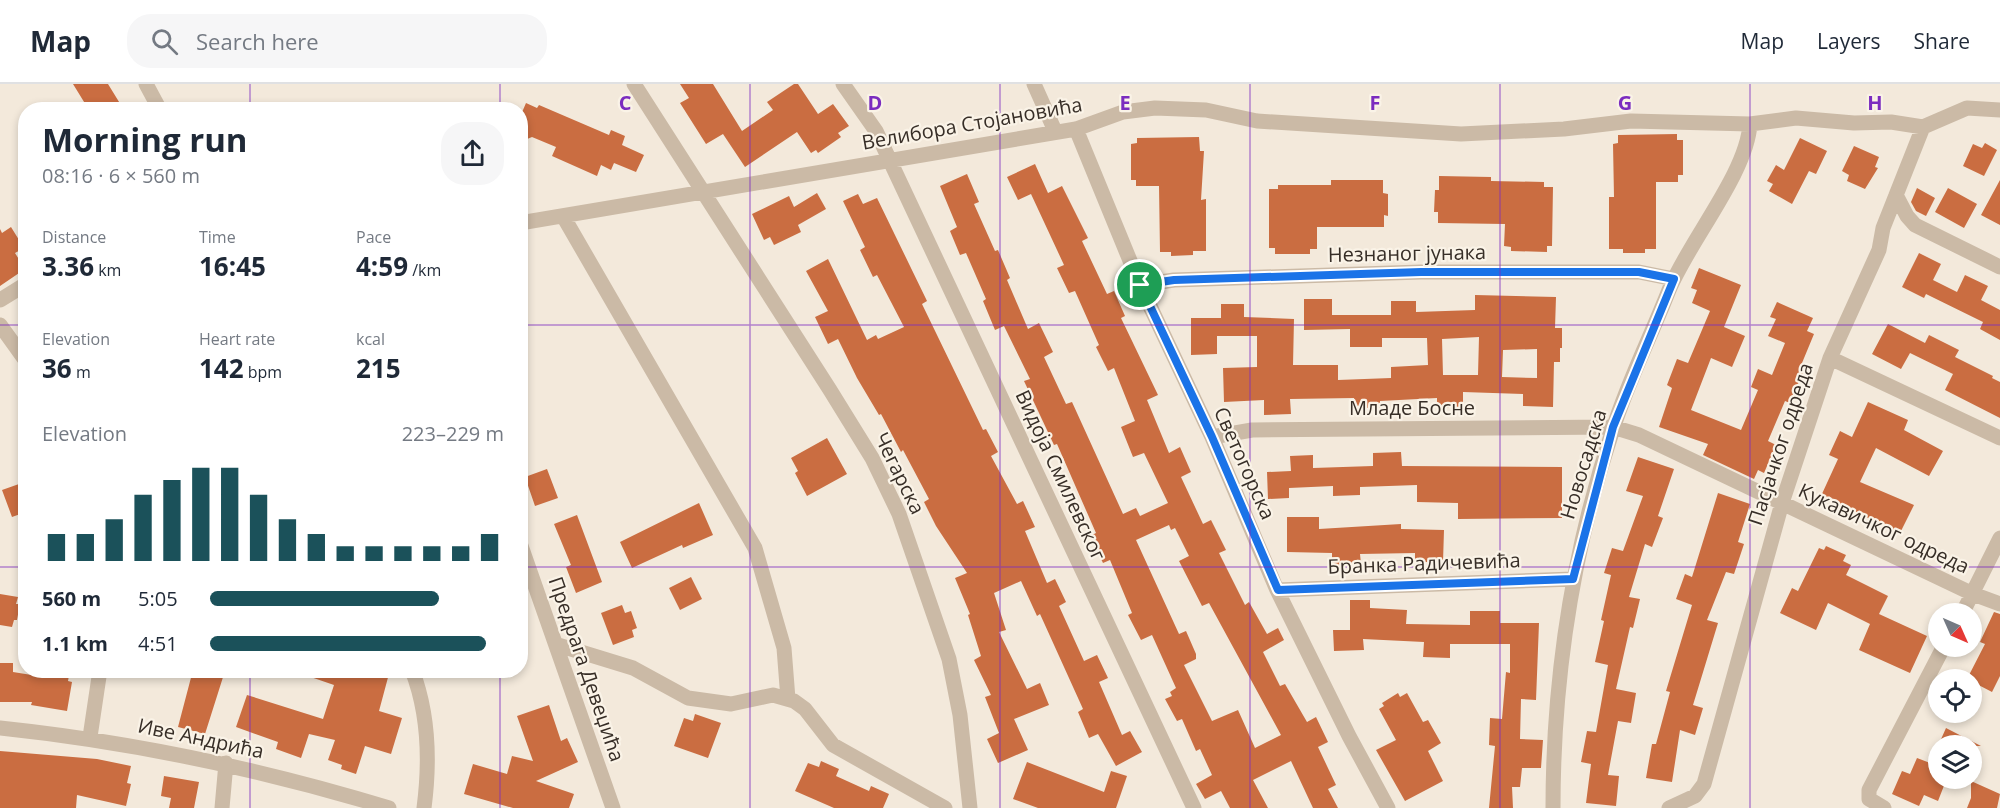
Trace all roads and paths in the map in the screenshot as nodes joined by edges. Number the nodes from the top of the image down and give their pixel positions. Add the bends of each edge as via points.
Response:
1 (146, 84) edge
2 (634, 84) edge
3 (843, 84) edge
4 (1034, 84) edge
5 (156, 102) edge
6 (2000, 110) edge
7 (1750, 124) junction
8 (1923, 127) junction
9 (1076, 129) junction
10 (1054, 131) junction
11 (889, 159) junction
12 (702, 192) junction
13 (1896, 195) junction
14 (563, 216) junction
15 (528, 222) edge
16 (2000, 267) edge
17 (1674, 279) junction
18 (1140, 285) junction
19 (18, 289) edge
20 (0, 300) edge
21 (0, 325) edge
22 (18, 350) edge
23 (1830, 358) junction
24 (1613, 427) junction
25 (1212, 437) junction
26 (2000, 438) edge
27 (1782, 503) junction
28 (2000, 538) edge
29 (528, 564) edge
30 (1573, 579) junction
31 (1278, 590) junction
32 (1973, 594) junction
33 (1968, 603) edge
34 (2000, 604) edge
35 (558, 645) junction
36 (1938, 657) edge
37 (99, 678) edge
38 (415, 678) edge
39 (788, 699) junction
40 (0, 728) edge
41 (90, 737) junction
42 (226, 763) junction
43 (973, 807) edge
44 (222, 808) edge
45 (389, 808) edge
46 (424, 808) edge
47 (613, 808) edge
48 (945, 808) edge
49 (1194, 808) edge
50 (1388, 808) edge
51 (1553, 808) edge
52 (1670, 808) edge
53 (1884, 808) edge

1 - 5 street
2 - 12 street, Чегарска
3 - 11 street, Видоја Смилевског via 876,131
4 - 10 street
6 - 8 street via 1967,108
7 - 8 street, Велибора Стојановића via 1796,118
7 - 9 street, Велибора Стојановића via 1631,121 1461,134 1257,121 1206,110 1155,108 1123,112
7 - 17 street, Новосадска via 1745,152
8 - 13 street, Пасјачког одреда
9 - 10 street, Велибора Стојановића
9 - 18 street, Светогорска
10 - 11 street, Велибора Стојановића
11 - 12 street, Велибора Стојановића
11 - 49 street, Видоја Смилевског
12 - 14 street, Велибора Стојановића
12 - 43 street, Чегарска via 836,399 872,458 899,514 949,659
13 - 16 street via 1915,225
13 - 23 street, Пасјачког одреда via 1879,250
14 - 15 street, Велибора Стојановића
14 - 39 street via 755,548 784,648
17 - 18 street, Незнаног јунака via 1639,272 1421,272 1174,280
17 - 24 street, Новосадска
18 - 25 street, Светогорска
19 - 20 street
21 - 22 street
23 - 26 street
23 - 27 street, Пасјачког одреда
24 - 25 street, Младе Босне via 1252,430
24 - 27 street, Кукавичког одреда via 1639,435
24 - 30 street, Новосадска
25 - 31 street, Светогорска
27 - 32 street, Кукавичког одреда
27 - 52 street, Пасјачког одреда via 1704,784 1695,796
28 - 32 street
29 - 35 street, Предрага Девеџића
30 - 31 street, Бранка Радичевића
30 - 51 street, Новосадска via 1560,687
31 - 50 street, Светогорска
32 - 33 street
32 - 34 street, Кукавичког одреда
35 - 39 street via 633,668 688,698 730,704 772,695
35 - 47 street, Предрага Девеџића
36 - 53 street via 1875,775 1869,799
37 - 41 street
38 - 46 street via 428,740
39 - 48 street via 805,709 832,745
40 - 41 street, Иве Андрића
41 - 42 street, Иве Андрића
42 - 44 street
42 - 45 street, Иве Андрића

